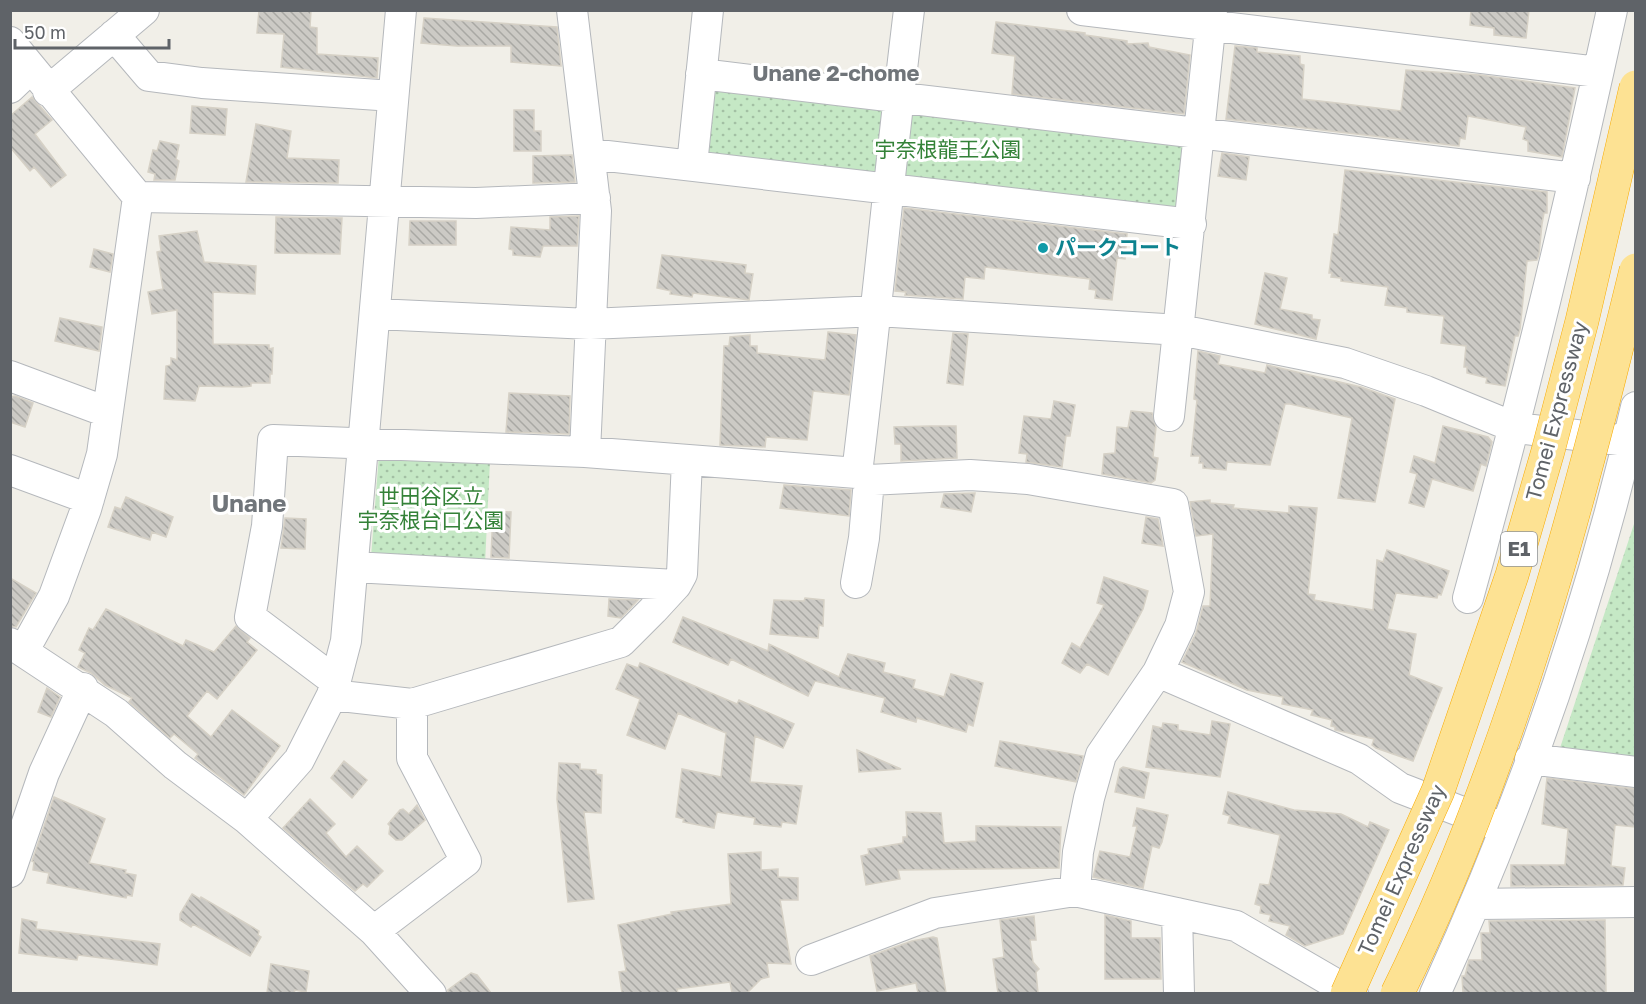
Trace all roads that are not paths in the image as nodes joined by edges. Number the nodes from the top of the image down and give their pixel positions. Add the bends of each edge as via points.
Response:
1 (144, 10) edge
2 (401, 10) edge
3 (572, 10) edge
4 (708, 10) edge
5 (909, 10) edge
6 (1082, 10) edge
7 (1612, 10) edge
8 (1211, 18) edge
9 (114, 35) junction
10 (10, 42) edge
11 (1598, 72) junction
12 (701, 75) junction
13 (30, 83) edge
14 (1635, 87) edge
15 (393, 96) junction
16 (898, 97) junction
17 (1200, 132) junction
18 (590, 154) junction
19 (692, 165) junction
20 (1575, 178) junction
21 (889, 190) junction
22 (138, 197) junction
23 (595, 198) junction
24 (384, 201) junction
25 (1191, 224) junction
26 (1635, 270) edge
27 (877, 311) junction
28 (376, 314) junction
29 (591, 324) junction
30 (1180, 330) junction
31 (10, 376) edge
32 (1635, 407) edge
33 (106, 412) junction
34 (1169, 416) dead end
35 (1516, 428) junction
36 (365, 442) junction
37 (1632, 442) edge
38 (585, 452) junction
39 (687, 460) junction
40 (10, 470) edge
41 (863, 477) junction
42 (89, 499) junction
43 (354, 567) junction
44 (856, 583) dead end
45 (676, 585) junction
46 (1468, 598) dead end
47 (17, 647) edge
48 (1158, 672) junction
49 (83, 688) junction
50 (333, 688) junction
51 (412, 704) junction
52 (1530, 759) junction
53 (1635, 772) edge
54 (247, 819) junction
55 (1506, 829) junction
56 (10, 872) edge
57 (1075, 891) junction
58 (1635, 902) edge
59 (1476, 904) junction
60 (1177, 913) junction
61 (374, 931) junction
62 (811, 960) dead end
63 (432, 993) edge
64 (1179, 993) edge
65 (1347, 993) edge
66 (1353, 993) edge
67 (1396, 993) edge
68 (1435, 993) edge

1 - 9 street
2 - 15 street
3 - 18 street
4 - 12 street
5 - 16 street
6 - 8 street
7 - 11 street
8 - 11 street
8 - 17 street
9 - 13 street
9 - 15 street via 149,76
10 - 13 street
11 - 20 street
12 - 16 street
12 - 19 street
13 - 22 street
14 - 65 highway, Tomei Expressway / E1, bridge via 1582,321 1512,575 1438,790
15 - 24 street
16 - 17 street
16 - 21 street
17 - 20 street
17 - 25 street
18 - 19 street
18 - 23 street
19 - 21 street
20 - 35 street
21 - 25 street
21 - 27 street
22 - 24 street
22 - 33 street
23 - 24 street via 476,203
23 - 29 street
24 - 28 street
25 - 30 street
26 - 67 highway, Tomei Expressway / E1, bridge via 1595,437 1513,712 1442,895
27 - 29 street
27 - 30 street
27 - 41 street
28 - 29 street
28 - 36 street
29 - 38 street
30 - 34 street
30 - 35 street via 1345,363
31 - 33 street
32 - 37 street
33 - 42 street via 102,454
35 - 37 street
35 - 46 street
36 - 38 street
36 - 43 street
36 - 50 street via 273,440 267,526 250,617
37 - 52 street via 1586,595
38 - 39 street
39 - 41 street
39 - 45 street via 682,574
40 - 42 street
41 - 44 street via 864,538
41 - 48 street via 970,475 1028,479 1173,504 1189,592 1180,626
42 - 47 street via 54,596
43 - 45 street
43 - 50 street via 346,641
45 - 51 street via 621,642
47 - 49 street
48 - 55 street via 1359,759 1400,788
48 - 57 street via 1101,755 1078,852
49 - 54 street
49 - 56 street via 44,773
50 - 51 street
50 - 54 street via 299,760
51 - 61 street via 412,758 466,861
52 - 53 street
52 - 55 street
54 - 61 street
55 - 59 street
57 - 60 street
57 - 62 street via 935,913
58 - 59 street
59 - 68 street
60 - 64 street
60 - 66 street via 1236,926
61 - 63 street

